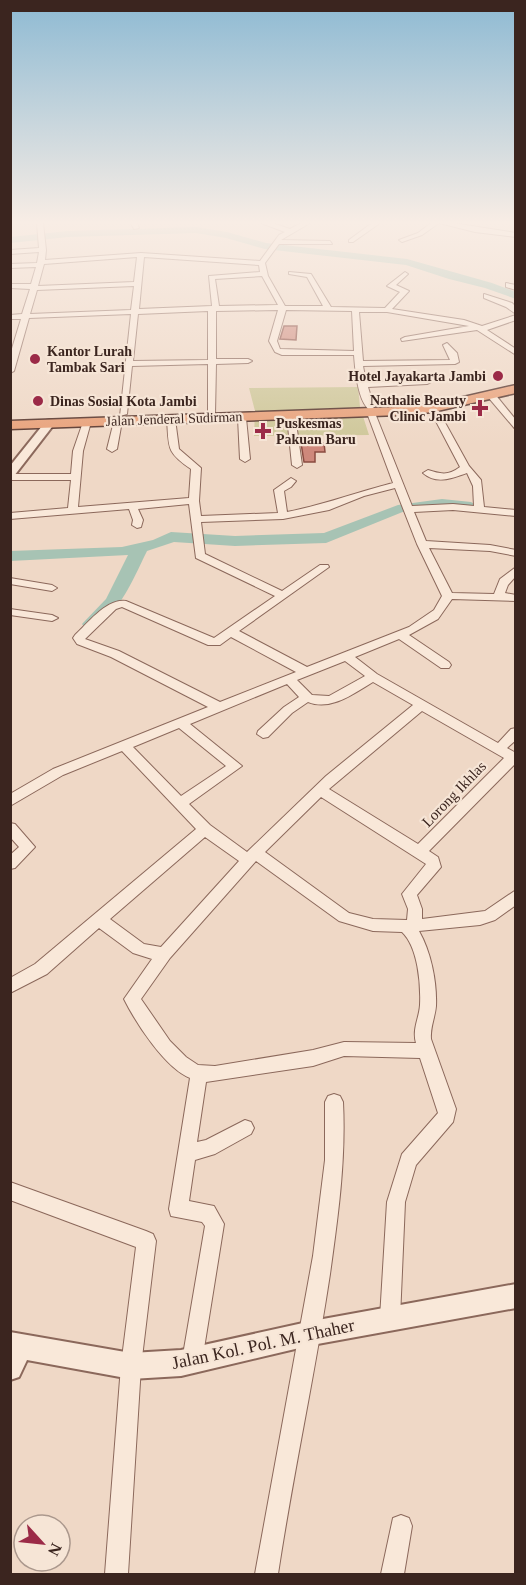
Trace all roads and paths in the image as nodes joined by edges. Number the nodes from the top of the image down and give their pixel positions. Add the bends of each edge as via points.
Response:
1 (30, 297) edge
2 (136, 297) edge
3 (213, 297) edge
4 (278, 297) edge
5 (322, 297) edge
6 (399, 297) edge
7 (490, 297) edge
8 (214, 308) junction
9 (282, 308) junction
10 (328, 308) junction
11 (356, 308) junction
12 (387, 310) junction
13 (135, 311) junction
14 (516, 312) edge
15 (10, 317) edge
16 (24, 317) junction
17 (516, 317) edge
18 (479, 328) junction
19 (405, 339) dead end
20 (14, 341) edge
21 (447, 345) dead end
22 (358, 353) junction
23 (516, 353) edge
24 (12, 359) edge
25 (248, 361) dead end
26 (212, 362) junction
27 (130, 364) junction
28 (359, 364) junction
29 (10, 371) edge
30 (427, 382) dead end
31 (516, 383) edge
32 (362, 385) junction
33 (516, 389) edge
34 (491, 395) junction
35 (433, 408) junction
36 (370, 410) junction
37 (212, 412) junction
38 (283, 414) junction
39 (10, 417) edge
40 (121, 417) junction
41 (242, 417) junction
42 (171, 419) junction
43 (87, 422) junction
44 (50, 423) junction
45 (10, 425) edge
46 (516, 427) edge
47 (112, 449) dead end
48 (245, 459) dead end
49 (297, 465) dead end
50 (465, 468) junction
51 (428, 474) dead end
52 (10, 476) edge
53 (76, 477) junction
54 (291, 481) dead end
55 (399, 484) junction
56 (194, 501) junction
57 (133, 508) junction
58 (479, 508) junction
59 (410, 509) junction
60 (73, 512) junction
61 (516, 513) edge
62 (10, 516) edge
63 (283, 516) junction
64 (197, 519) junction
65 (137, 525) dead end
66 (422, 544) junction
67 (516, 553) edge
68 (324, 567) dead end
69 (516, 570) edge
70 (10, 581) edge
71 (52, 588) dead end
72 (282, 595) junction
73 (448, 596) junction
74 (500, 597) junction
75 (516, 598) edge
76 (10, 612) edge
77 (52, 618) dead end
78 (231, 632) junction
79 (400, 634) junction
80 (346, 655) junction
81 (445, 665) dead end
82 (304, 671) junction
83 (373, 676) junction
84 (288, 678) junction
85 (307, 697) junction
86 (217, 706) junction
87 (420, 706) junction
88 (180, 722) junction
89 (516, 732) edge
90 (263, 734) dead end
91 (124, 746) junction
92 (498, 750) junction
93 (514, 758) edge
94 (320, 790) junction
95 (10, 801) edge
96 (179, 804) junction
97 (10, 828) edge
98 (205, 829) junction
99 (419, 852) junction
100 (252, 857) junction
101 (10, 864) edge
102 (516, 896) edge
103 (99, 919) junction
104 (410, 926) junction
105 (165, 952) junction
106 (10, 986) edge
107 (428, 1051) junction
108 (199, 1074) junction
109 (334, 1102) dead end
110 (245, 1128) dead end
111 (186, 1153) junction
112 (10, 1191) edge
113 (516, 1296) edge
114 (390, 1318) junction
115 (312, 1334) junction
116 (14, 1353) edge
117 (192, 1361) junction
118 (131, 1366) junction
119 (401, 1526) dead end
120 (117, 1575) edge
121 (266, 1575) edge
122 (392, 1575) edge

1 - 16 street
2 - 13 street
3 - 8 street
4 - 9 street
5 - 10 street
6 - 12 street
7 - 14 street
8 - 9 street
8 - 13 street
8 - 26 street
9 - 10 street
9 - 22 street via 273,340 277,351
10 - 11 street
11 - 12 street
11 - 22 street
12 - 18 street via 452,319
13 - 16 street
13 - 27 street
15 - 16 street
16 - 20 street
17 - 18 street
18 - 19 street
18 - 23 street
20 - 24 street
21 - 28 street via 455,362
22 - 28 street
24 - 29 street
25 - 26 street
26 - 27 street
26 - 37 street
27 - 40 street
28 - 32 street
30 - 32 street
31 - 36 highway, Jalan Jenderal Sudirman
32 - 36 street
33 - 34 highway, Jalan Jenderal Sudirman
34 - 35 highway, Jalan Jenderal Sudirman
34 - 46 street
35 - 36 highway, Jalan Jenderal Sudirman
35 - 50 street
36 - 38 highway, Jalan Jenderal Sudirman
36 - 55 street
37 - 38 highway, Jalan Jenderal Sudirman
37 - 40 highway, Jalan Jenderal Sudirman
38 - 41 highway, Jalan Jenderal Sudirman
38 - 49 street
39 - 40 highway, Jalan Jenderal Sudirman
40 - 42 highway, Jalan Jenderal Sudirman
40 - 43 highway, Jalan Jenderal Sudirman
40 - 47 street
41 - 42 highway, Jalan Jenderal Sudirman
41 - 48 street
42 - 56 street via 174,449 196,468
43 - 44 highway, Jalan Jenderal Sudirman
43 - 53 street via 78,451
44 - 45 highway, Jalan Jenderal Sudirman
44 - 52 street
50 - 51 street via 450,477
50 - 58 street via 476,477
52 - 53 street
53 - 60 street
54 - 63 street via 279,490
55 - 59 street
55 - 63 street via 325,508
56 - 57 street
56 - 64 street
57 - 60 street
57 - 65 street
58 - 59 street
58 - 61 street
59 - 66 street
60 - 62 street
63 - 64 street
64 - 72 street via 202,558
66 - 67 street
66 - 73 street
68 - 72 street
69 - 74 street via 502,584
70 - 71 street
72 - 78 street
73 - 74 street
73 - 79 street via 433,618
74 - 75 street
76 - 77 street
78 - 82 street
78 - 86 street via 212,642 119,603 79,639
79 - 80 street
79 - 81 street
80 - 82 street
80 - 83 street
82 - 84 street
83 - 85 street via 326,700
83 - 87 street
84 - 85 street
84 - 86 street
85 - 90 street
86 - 88 street
87 - 92 street
87 - 94 street
88 - 91 street
88 - 96 street via 235,765
89 - 92 street
91 - 95 street via 48,776
91 - 96 street
92 - 93 street
93 - 99 street, Lorong Ikhlas
94 - 99 street
94 - 100 street
96 - 98 street
97 - 101 street via 28,847
98 - 100 street
98 - 103 street
99 - 104 street via 435,864 409,894 415,909
100 - 104 street via 351,921
100 - 105 street
102 - 104 street via 480,919
103 - 105 street via 141,950 156,955
103 - 106 street via 40,969
104 - 107 street via 426,976 428,1004 422,1026
105 - 108 street via 132,999 172,1053 188,1070
107 - 108 street via 344,1049 313,1058
107 - 114 street via 447,1116 408,1160 399,1184
108 - 111 street
109 - 115 street via 334,1171
110 - 111 street via 209,1148
111 - 117 street via 178,1209 207,1213 215,1224
112 - 118 street via 146,1241
113 - 114 street, Jalan Kol. Pol. M. Thaher
114 - 115 street, Jalan Kol. Pol. M. Thaher
115 - 117 street, Jalan Kol. Pol. M. Thaher
115 - 121 street
116 - 118 street, Jalan Kol. Pol. M. Thaher
117 - 118 street, Jalan Kol. Pol. M. Thaher
118 - 120 street
119 - 122 street

